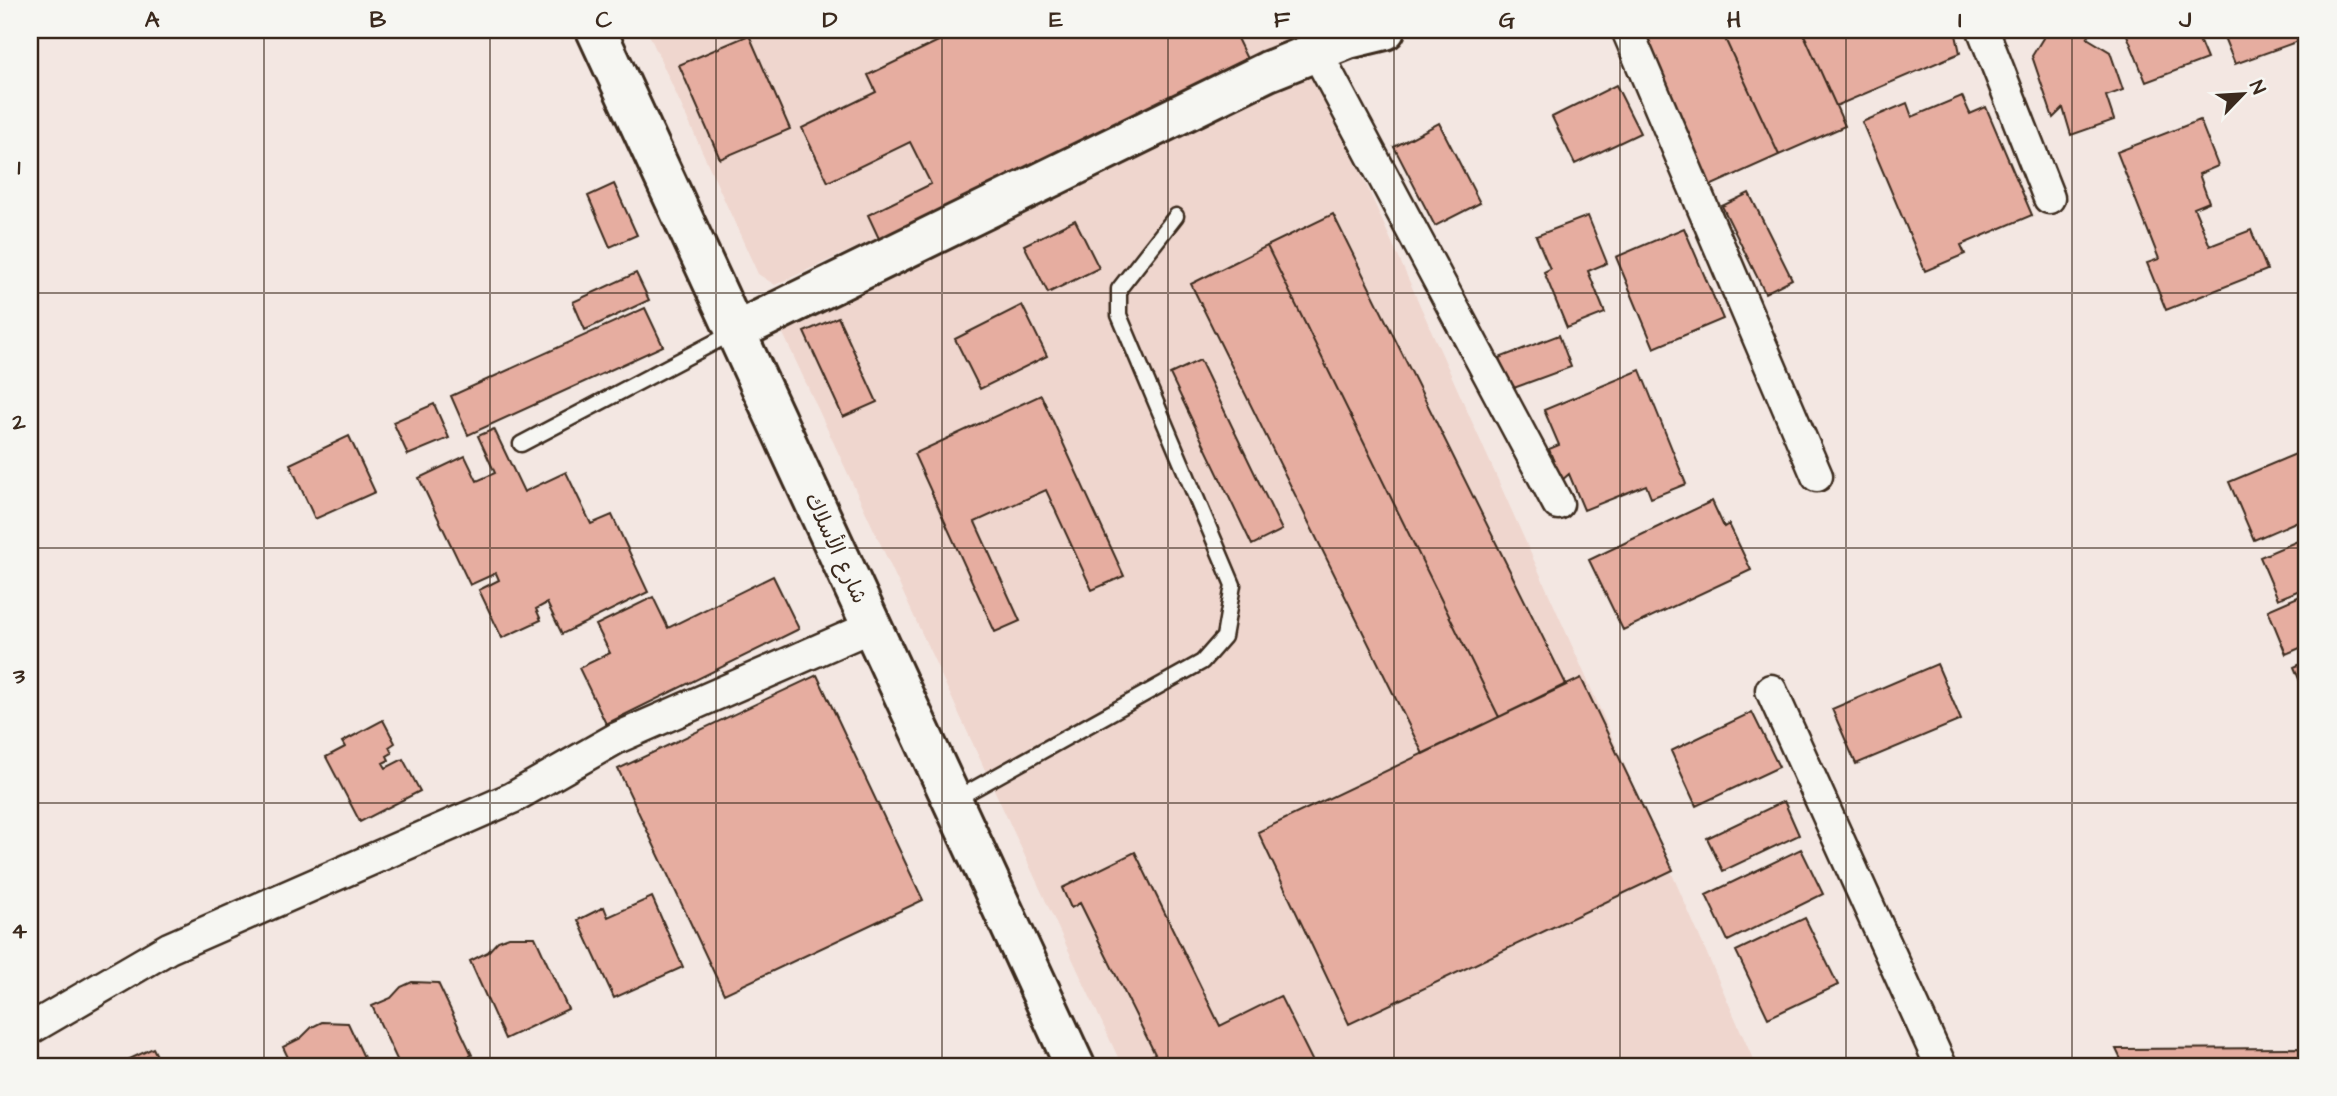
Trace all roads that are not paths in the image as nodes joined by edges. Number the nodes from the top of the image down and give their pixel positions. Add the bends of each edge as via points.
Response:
1 (596, 30) edge
2 (1385, 30) edge
3 (1628, 30) edge
4 (1983, 30) edge
5 (1316, 51) junction
6 (2049, 198) dead end
7 (1176, 216) dead end
8 (737, 331) junction
9 (521, 444) dead end
10 (1817, 476) dead end
11 (1558, 504) dead end
12 (873, 626) junction
13 (1771, 690) dead end
14 (953, 801) junction
15 (30, 1029) edge
16 (1075, 1066) edge
17 (1941, 1066) edge

1 - 8 street, شارع الأسلاك
2 - 5 street
3 - 10 street
4 - 6 street
5 - 8 street
5 - 11 street
7 - 14 lane via 1119,289 1119,315 1233,586 1224,637 1202,662
8 - 9 lane
8 - 12 street, شارع الأسلاك
12 - 14 street, شارع الأسلاك
12 - 15 street via 617,738 512,798 169,948
13 - 17 street
14 - 16 street, شارع الأسلاك

